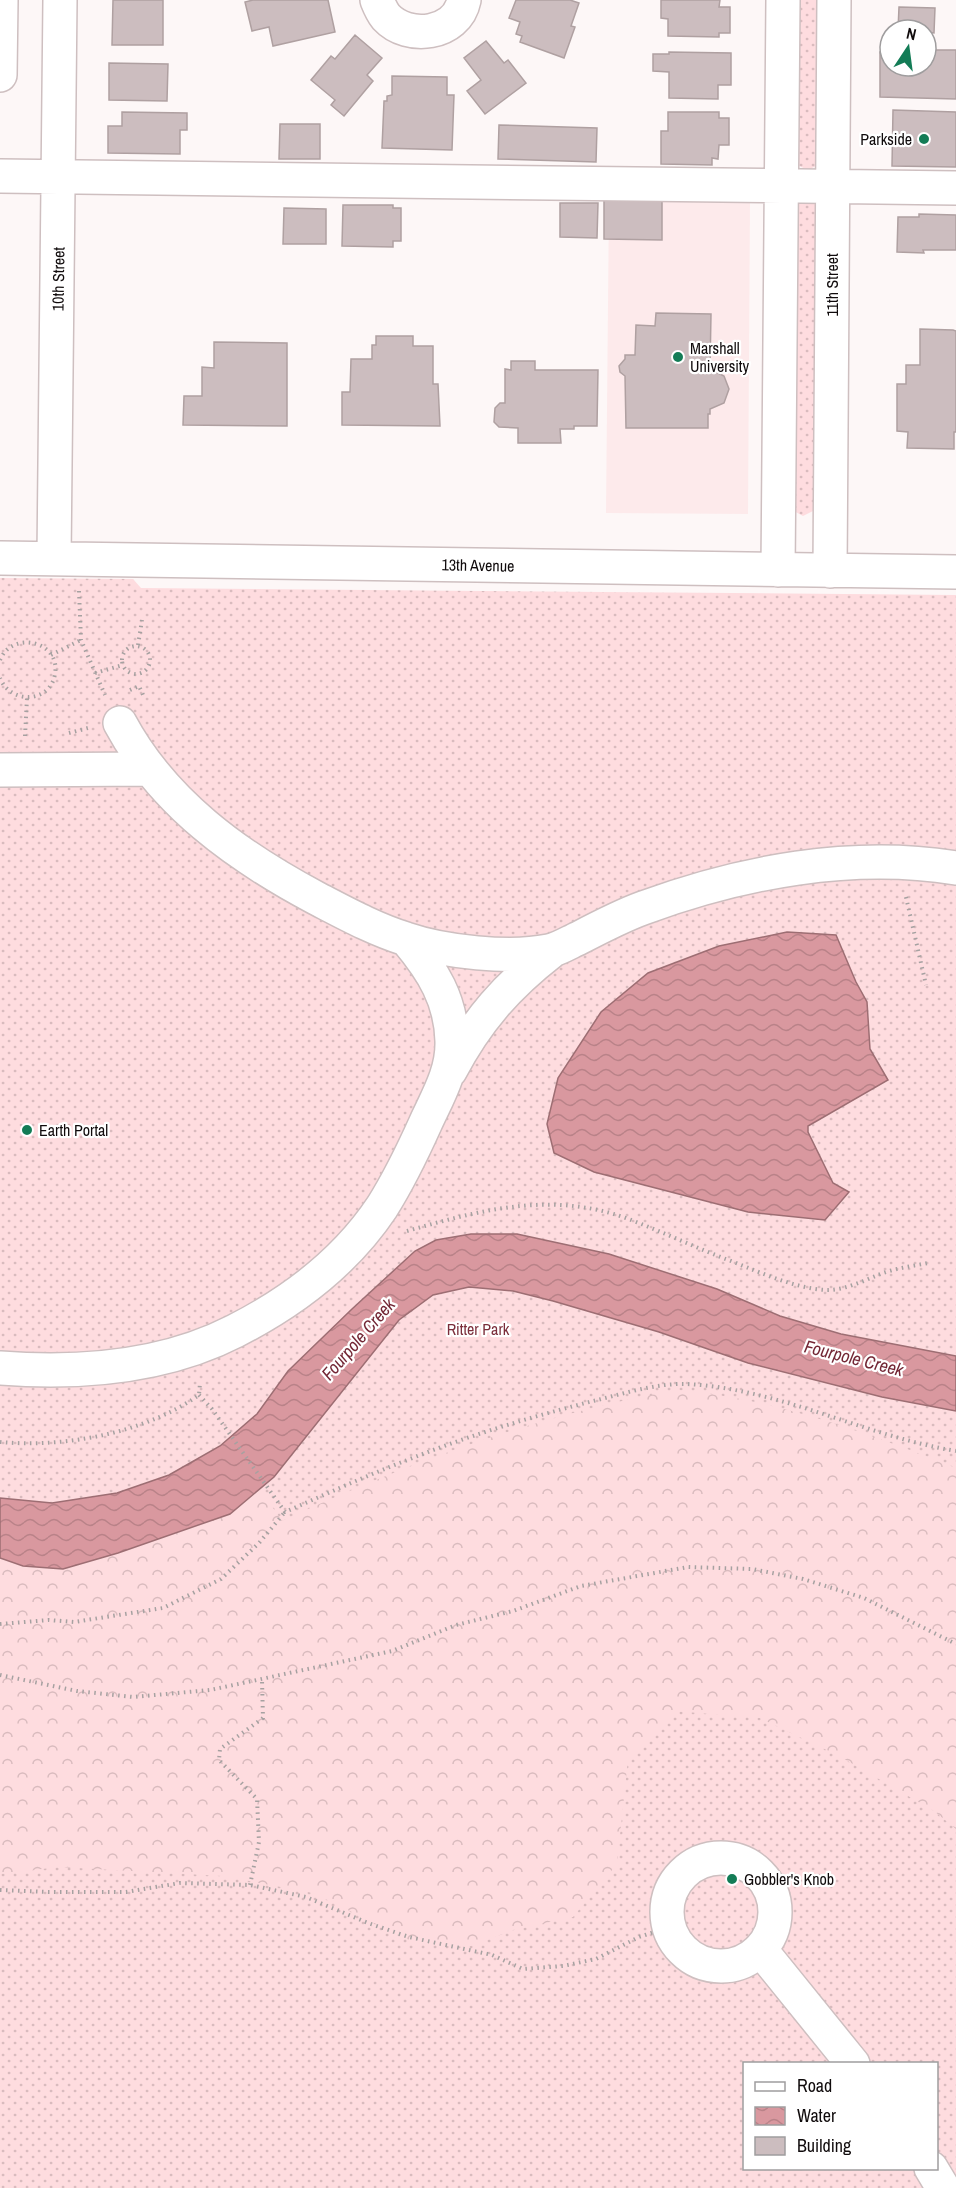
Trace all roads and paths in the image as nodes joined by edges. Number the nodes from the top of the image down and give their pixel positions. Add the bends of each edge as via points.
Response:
1 (1, 0) edge
2 (60, 0) edge
3 (376, 0) edge
4 (464, 0) edge
5 (783, 0) edge
6 (834, 0) edge
7 (0, 75) edge
8 (0, 176) edge
9 (59, 176) junction
10 (781, 186) junction
11 (833, 187) junction
12 (956, 188) edge
13 (0, 558) edge
14 (54, 558) junction
15 (778, 570) junction
16 (830, 571) junction
17 (956, 572) edge
18 (79, 587) dead end
19 (142, 620) dead end
20 (81, 640) junction
21 (138, 645) junction
22 (1, 654) edge
23 (51, 655) junction
24 (0, 660) edge
25 (123, 665) junction
26 (94, 673) junction
27 (0, 678) edge
28 (27, 698) junction
29 (120, 723) joint
30 (25, 738) dead end
31 (150, 769) junction
32 (0, 770) edge
33 (956, 868) edge
34 (910, 917) dead end
35 (407, 940) junction
36 (552, 951) junction
37 (926, 985) dead end
38 (449, 1072) junction
39 (362, 1233) junction
40 (928, 1263) dead end
41 (0, 1368) edge
42 (200, 1380) dead end
43 (199, 1395) junction
44 (0, 1442) edge
45 (956, 1451) edge
46 (285, 1512) junction
47 (0, 1624) edge
48 (956, 1644) edge
49 (0, 1675) edge
50 (262, 1680) junction
51 (250, 1884) junction
52 (0, 1890) edge
53 (669, 1927) junction
54 (760, 1949) junction
55 (852, 2062) edge
56 (932, 2170) edge
57 (943, 2188) edge

1 - 7 street
2 - 9 street, 10th Street
3 - 4 street via 386,17 400,27 419,32 439,30 453,19
5 - 10 street
6 - 11 street, 11th Street
8 - 9 street
9 - 10 street
9 - 14 street, 10th Street
10 - 11 street
10 - 15 street
11 - 12 street
11 - 16 street, 11th Street
13 - 14 street, 13th Avenue
14 - 15 street, 13th Avenue
15 - 16 street, 13th Avenue
16 - 17 street, 13th Avenue
18 - 20 path
19 - 21 path
20 - 23 path
20 - 26 path
21 - 25 path via 125,651
21 - 25 path via 149,654 147,668 133,674
22 - 23 path via 27,641 45,648
22 - 24 path
23 - 28 path via 55,675 51,684 45,692
25 - 26 path
26 - 29 path
27 - 28 path via 8,691
28 - 30 path
29 - 31 street
31 - 32 street
31 - 35 street via 184,807 252,862 343,912
33 - 36 street via 889,862 842,864 732,880 639,910
34 - 37 path
35 - 36 street via 515,955
35 - 38 street via 428,964 440,986 452,1041
36 - 38 street via 506,990 464,1045
38 - 39 street via 399,1178
39 - 40 path via 399,1233 476,1211 552,1204 624,1217 761,1272 828,1290
39 - 41 street via 326,1271 295,1294 234,1332 195,1348 120,1366 38,1371
42 - 43 path
43 - 44 path via 180,1409 139,1425 49,1443
43 - 46 path
45 - 46 path via 908,1441 812,1409 758,1396 710,1387 668,1385 476,1435
46 - 47 path via 221,1579 163,1608 74,1622
48 - 50 path via 864,1598 803,1579 752,1569 688,1567 580,1586 513,1611 456,1625 392,1651
49 - 50 path via 76,1691 133,1697 210,1690
50 - 51 path via 263,1718 220,1749 219,1760 257,1799 259,1842
51 - 52 path via 180,1883 126,1892
51 - 53 path via 306,1897 389,1930 492,1955 523,1969 596,1959
53 - 54 street via 691,1957 708,1965 727,1966
53 - 54 street via 667,1908 682,1874 698,1863 716,1858 734,1860 752,1867 765,1880 773,1897 776,1916 771,1934
54 - 55 street
56 - 57 street

